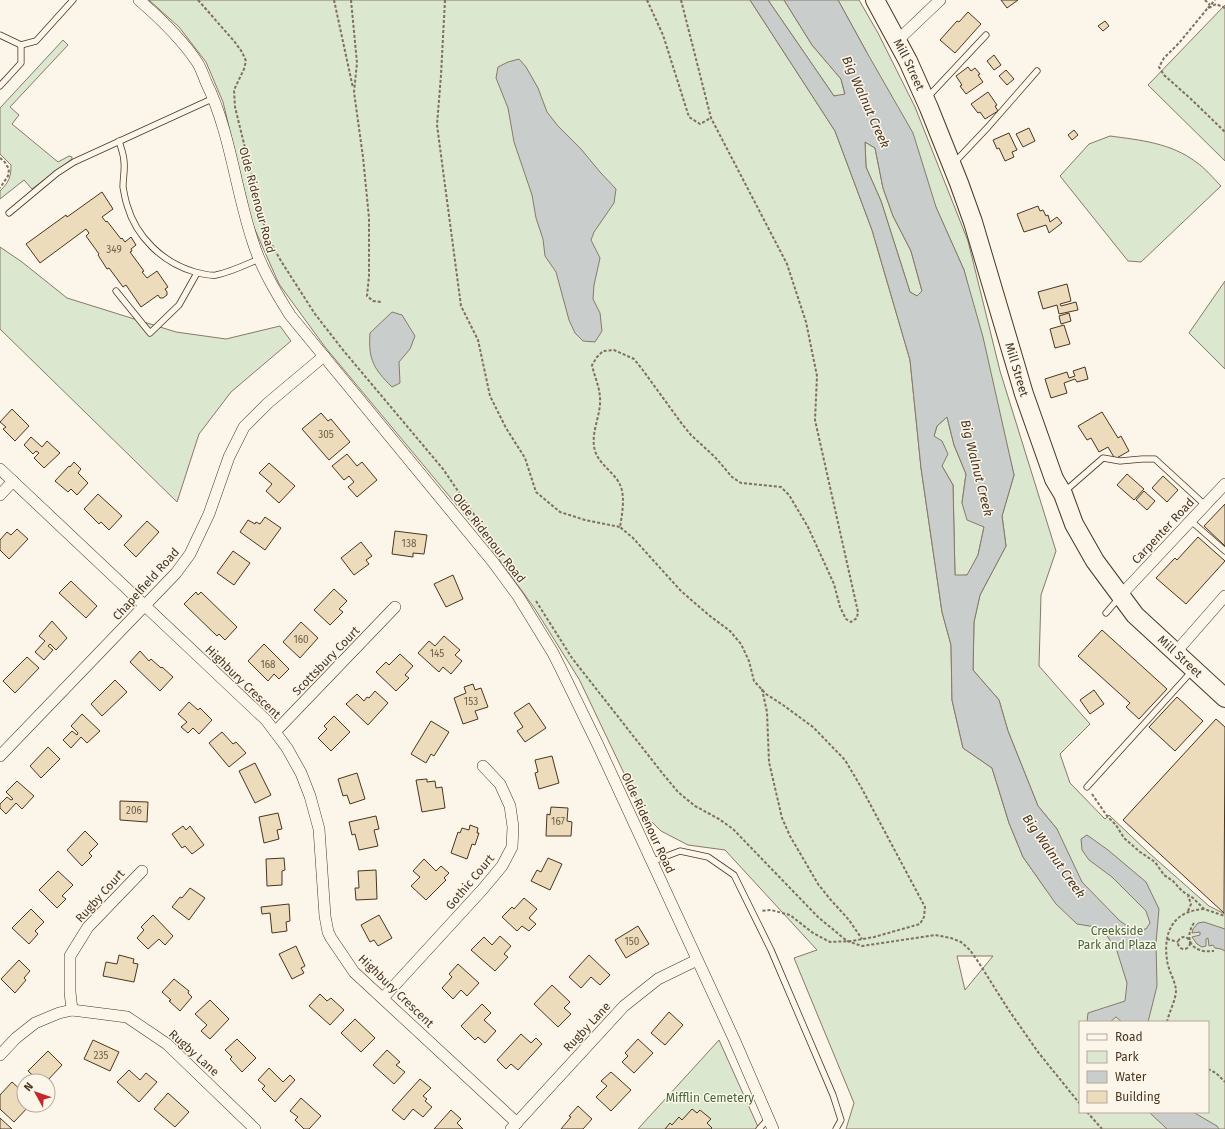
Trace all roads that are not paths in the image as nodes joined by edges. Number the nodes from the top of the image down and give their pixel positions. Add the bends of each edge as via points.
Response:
1 (73, 0) edge
2 (139, 0) edge
3 (875, 0) edge
4 (940, 0) edge
5 (0, 35) edge
6 (986, 35) dead end
7 (897, 41) junction
8 (21, 44) junction
9 (1037, 71) dead end
10 (0, 86) edge
11 (214, 98) junction
12 (925, 100) junction
13 (119, 141) junction
14 (952, 165) junction
15 (9, 213) dead end
16 (259, 259) junction
17 (197, 273) junction
18 (116, 292) dead end
19 (324, 356) junction
20 (0, 469) edge
21 (13, 481) junction
22 (1225, 484) edge
23 (1063, 494) junction
24 (0, 495) edge
25 (1205, 505) junction
26 (1191, 520) junction
27 (1225, 551) edge
28 (1120, 596) junction
29 (1225, 596) edge
30 (145, 606) junction
31 (395, 607) dead end
32 (1106, 613) dead end
33 (1175, 653) junction
34 (1193, 669) junction
35 (1225, 698) edge
36 (275, 732) junction
37 (0, 756) edge
38 (483, 766) dead end
39 (1087, 787) road end
40 (652, 862) junction
41 (142, 871) dead end
42 (697, 960) junction
43 (383, 998) junction
44 (72, 1010) junction
45 (0, 1055) edge
46 (769, 1118) junction
47 (514, 1126) edge
48 (255, 1129) edge
49 (759, 1129) edge
50 (774, 1129) edge
51 (836, 1129) edge

1 - 8 lane via 36,41
2 - 11 street, Olde Ridenour Road via 170,28 183,44 197,63
3 - 7 highway, Mill Street
4 - 7 street
5 - 8 lane
6 - 12 lane
7 - 12 highway, Mill Street
8 - 10 lane via 21,63
9 - 14 lane
11 - 13 lane
11 - 16 street, Olde Ridenour Road via 226,133 244,210
12 - 14 highway, Mill Street
13 - 15 lane via 57,173
13 - 17 lane via 124,162 123,186 127,205 140,235 169,261
14 - 23 highway, Mill Street via 973,222 1024,394 1054,479
16 - 17 lane via 215,275
16 - 19 street, Olde Ridenour Road via 290,315
17 - 18 lane via 179,305 150,333
19 - 30 street, Chapelfield Road via 268,403 244,427 229,457 209,514 190,554
19 - 40 street, Olde Ridenour Road via 518,596 553,653
20 - 21 street, Highbury Crescent
21 - 24 street
21 - 30 street, Highbury Crescent
22 - 25 street, Carpenter Road
23 - 25 lane via 1103,458 1120,461 1155,459
23 - 28 highway, Mill Street via 1074,524 1095,561
25 - 26 street, Carpenter Road
26 - 27 lane
26 - 28 street, Carpenter Road
28 - 32 lane
28 - 33 highway, Mill Street via 1135,615
29 - 33 street
30 - 36 street, Highbury Crescent via 266,720
30 - 37 street, Chapelfield Road
31 - 36 street, Scottsbury Court
33 - 34 highway, Mill Street
34 - 35 highway, Mill Street
34 - 39 lane
36 - 43 street, Highbury Crescent via 301,773 319,829 328,932 354,972
38 - 43 street, Gothic Court via 500,784 510,806 512,847 502,866
40 - 42 street, Olde Ridenour Road
40 - 51 lane via 680,851 708,857 734,875 771,950 833,1095 841,1120
41 - 44 street, Rugby Court via 88,927 70,956
42 - 46 street, Olde Ridenour Road
42 - 47 street, Rugby Lane via 658,979 624,1006
43 - 47 street, Highbury Crescent
44 - 45 street, Rugby Lane via 35,1023
44 - 48 street, Rugby Lane via 127,1017 167,1044
46 - 49 lane
46 - 50 street, Olde Ridenour Road

